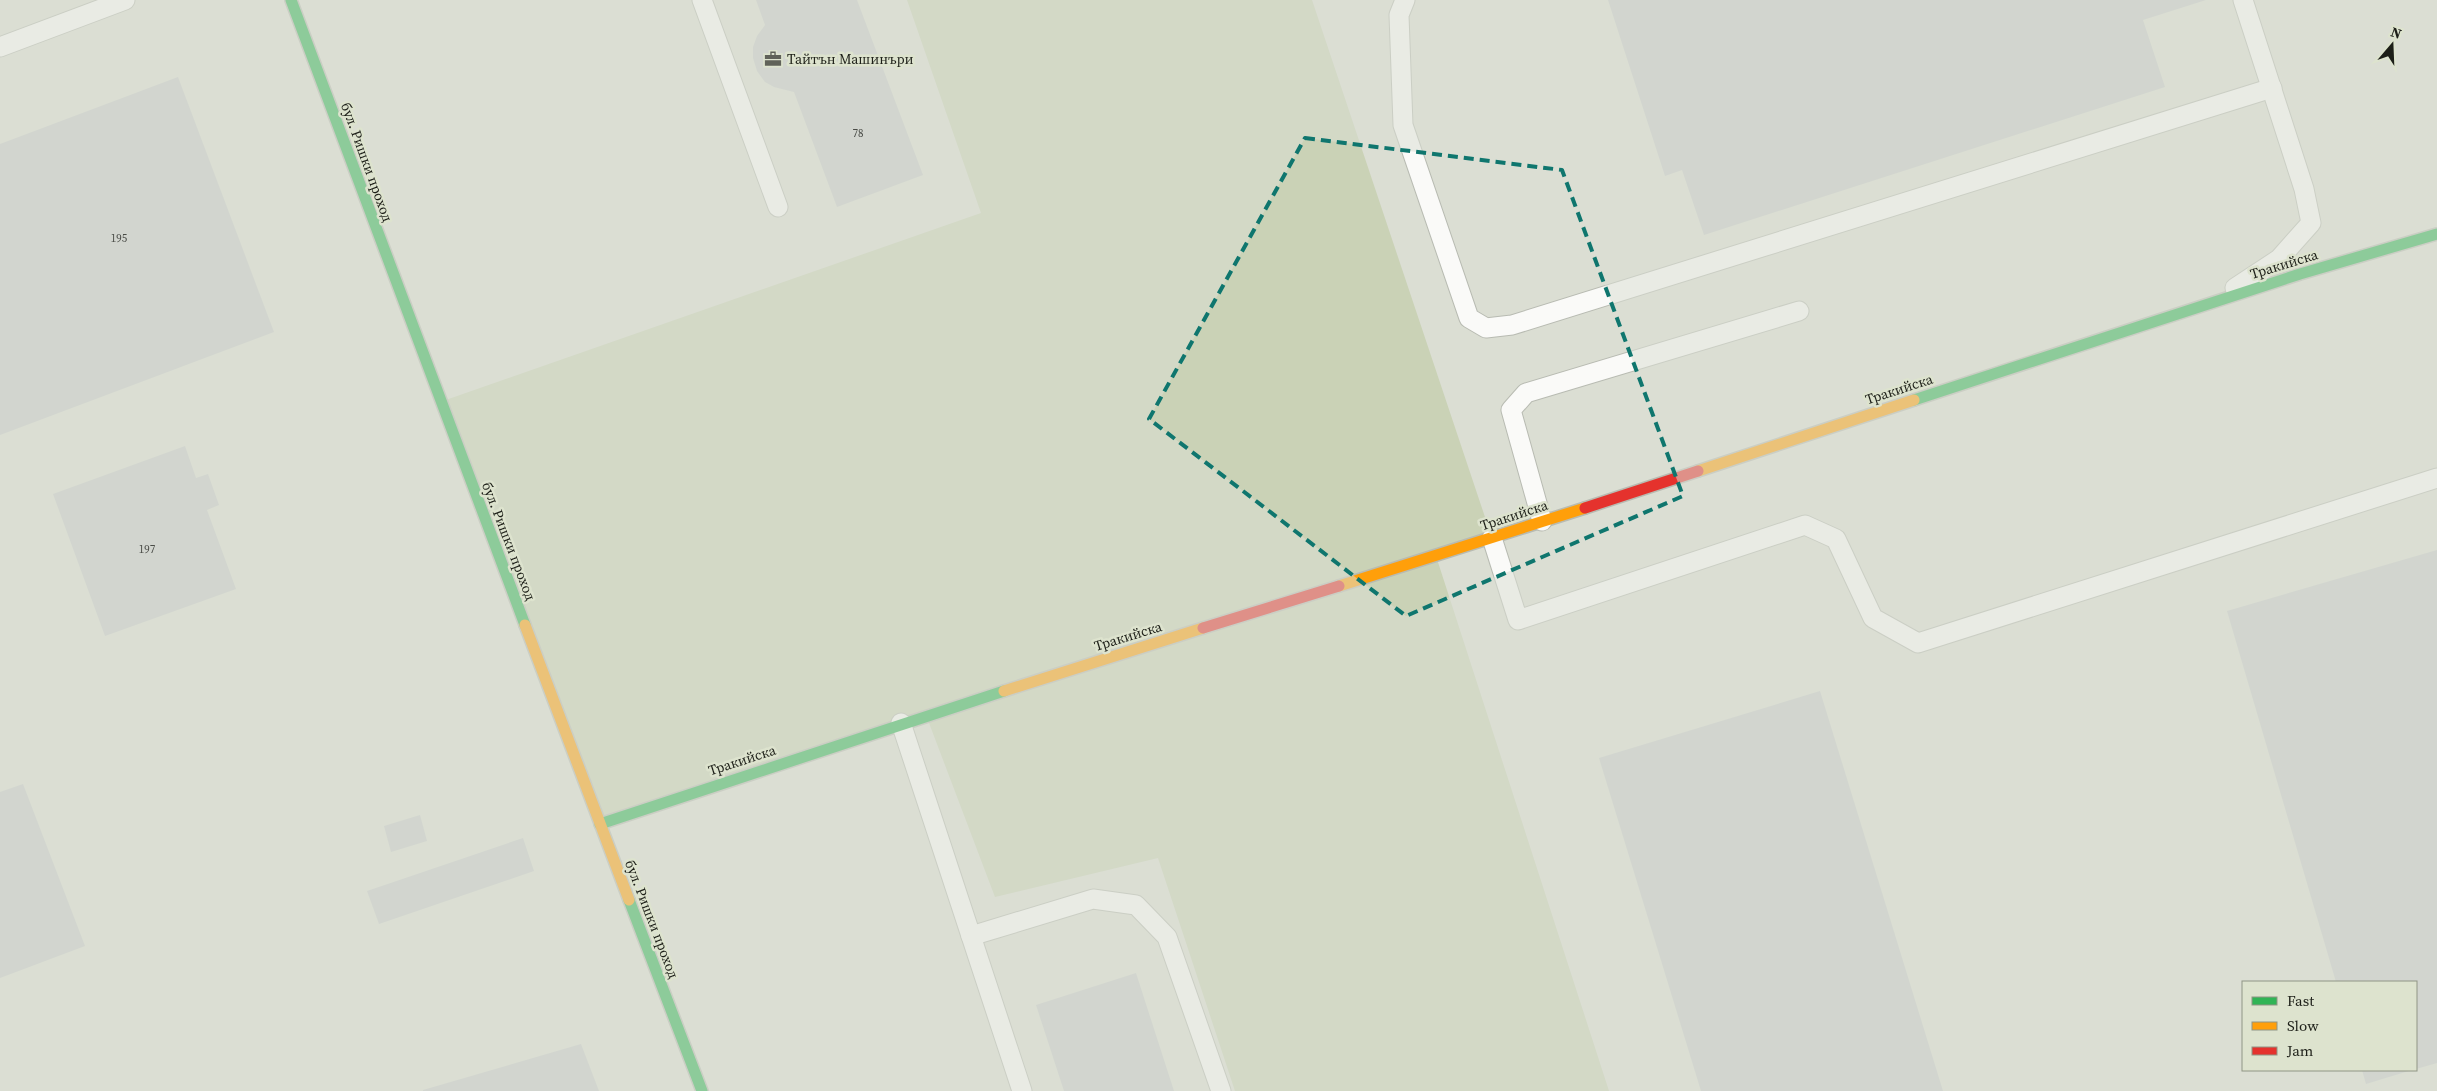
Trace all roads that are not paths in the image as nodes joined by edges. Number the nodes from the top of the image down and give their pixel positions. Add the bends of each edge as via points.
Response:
1 (125, 0) edge
2 (291, 0) edge
3 (702, 0) edge
4 (1405, 0) edge
5 (2243, 0) edge
6 (0, 47) edge
7 (2272, 88) junction
8 (778, 207) dead end
9 (2437, 234) edge
10 (2215, 302) junction
11 (1799, 311) dead end
12 (2437, 478) edge
13 (1542, 521) junction
14 (1492, 538) junction
15 (901, 723) junction
16 (600, 824) junction
17 (971, 936) junction
18 (702, 1091) edge
19 (1022, 1091) edge
20 (1221, 1091) edge

1 - 6 lane
2 - 16 street, бул. Ришки проход
3 - 8 lane
4 - 7 lane via 1399,15 1403,125 1469,318 1486,328 1512,325
5 - 7 lane
7 - 10 lane via 2304,189 2311,222 2279,258
9 - 10 street, Тракийска
10 - 13 street, Тракийска
11 - 13 lane via 1526,393 1510,410
12 - 14 lane via 1918,643 1873,618 1836,539 1805,525 1518,620
13 - 14 street, Тракийска
14 - 15 street, Тракийска
15 - 16 street, Тракийска
15 - 17 lane
16 - 18 street, бул. Ришки проход
17 - 19 lane
17 - 20 lane via 1093,899 1136,905 1167,937

